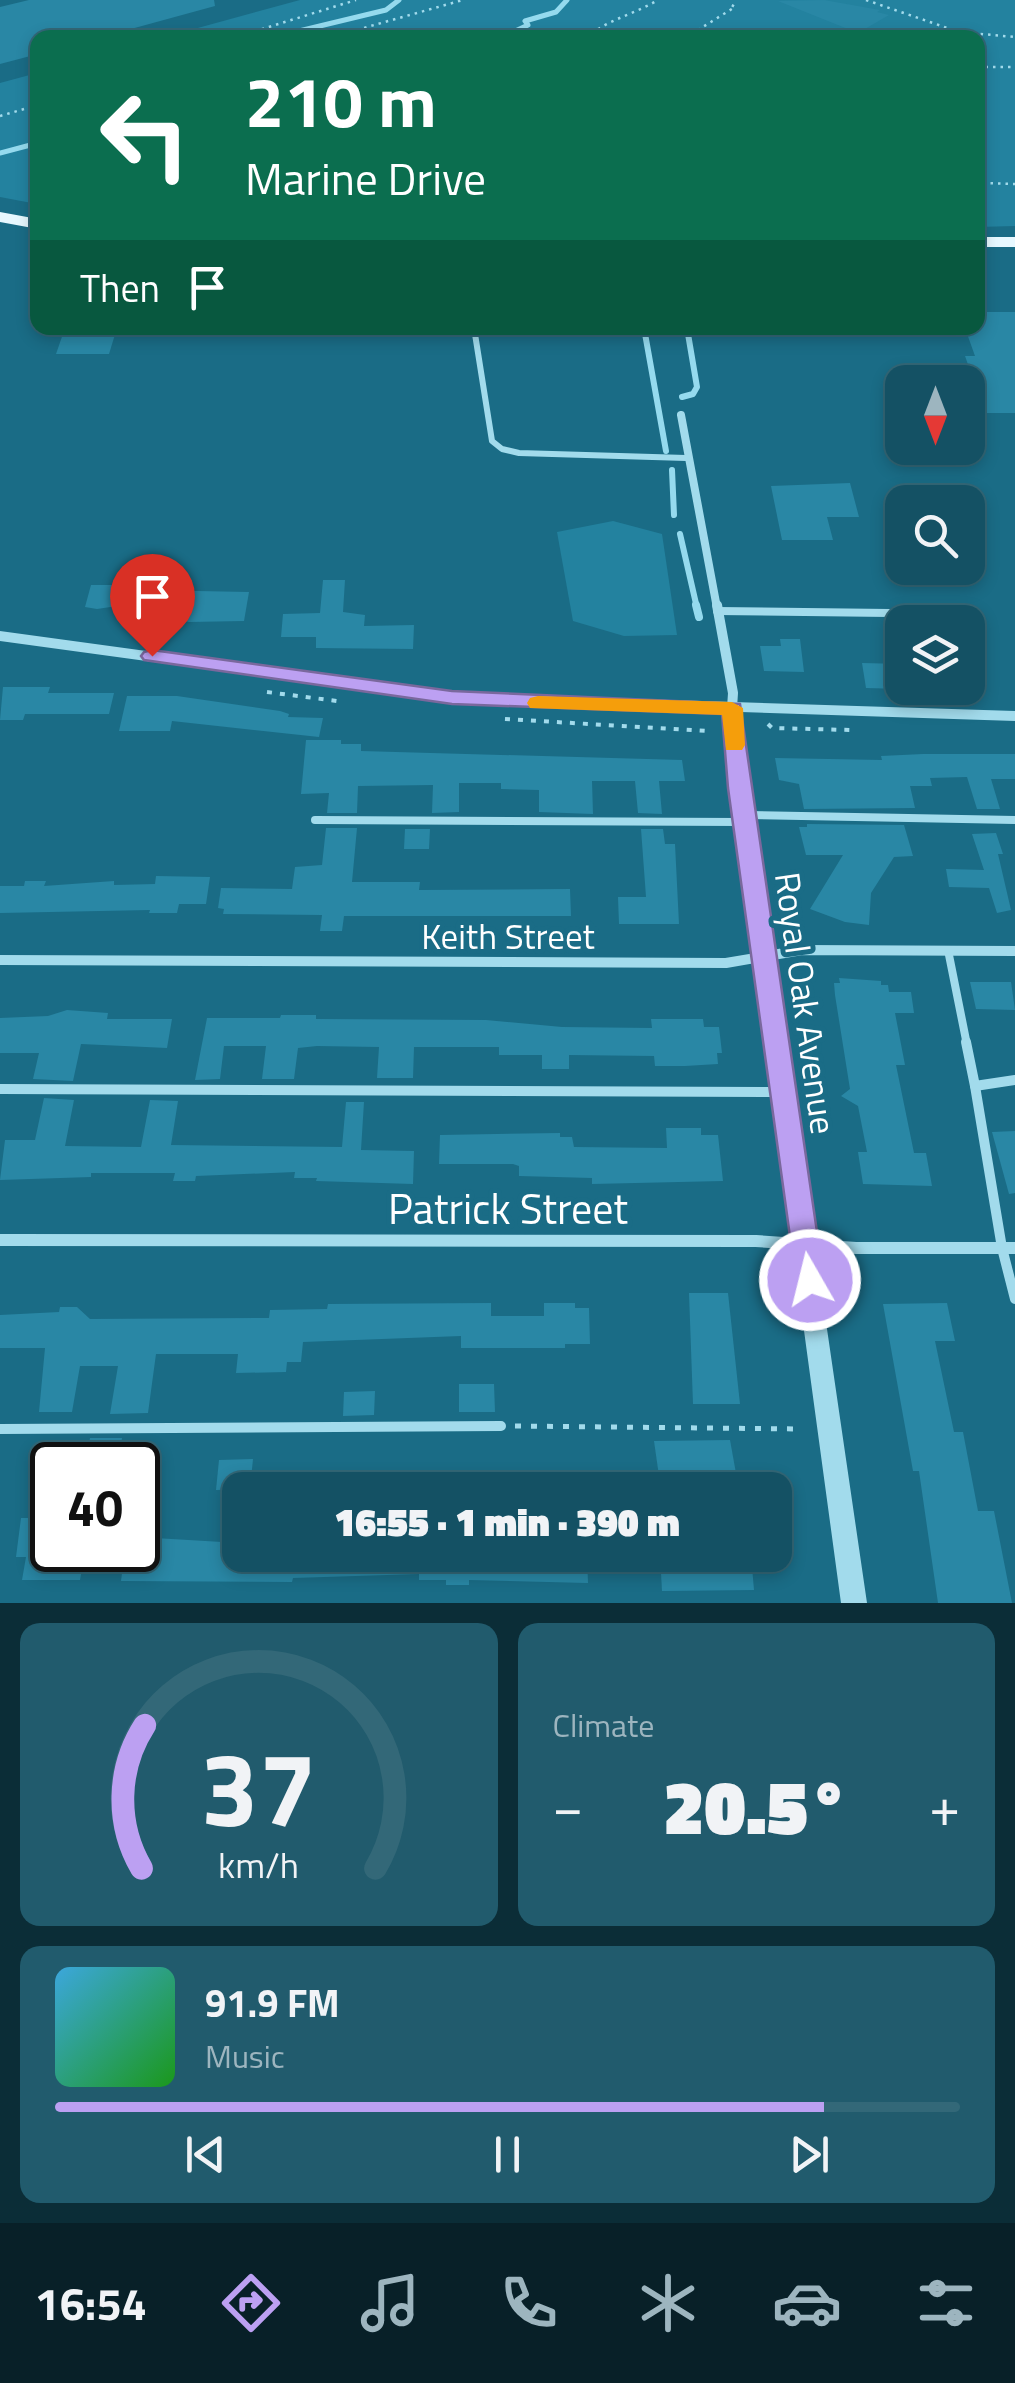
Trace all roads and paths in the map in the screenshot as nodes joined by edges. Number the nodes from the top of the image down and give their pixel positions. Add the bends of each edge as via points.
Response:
1 (356, 0) edge
2 (464, 0) edge
3 (658, 0) edge
4 (866, 0) edge
5 (728, 3) dead end
6 (259, 30) edge
7 (357, 30) edge
8 (595, 30) edge
9 (698, 30) edge
10 (957, 30) edge
11 (985, 35) edge
12 (1015, 37) edge
13 (985, 66) edge
14 (1015, 67) edge
15 (30, 107) edge
16 (0, 116) edge
17 (985, 183) edge
18 (1015, 184) edge
19 (0, 204) edge
20 (30, 209) edge
21 (0, 217) edge
22 (30, 223) edge
23 (985, 232) edge
24 (1015, 232) edge
25 (985, 242) edge
26 (1015, 242) edge
27 (474, 335) edge
28 (681, 416) dead end
29 (686, 458) junction
30 (716, 611) junction
31 (885, 613) edge
32 (0, 636) edge
33 (732, 708) junction
34 (1015, 716) edge
35 (744, 818) junction
36 (316, 820) dead end
37 (1015, 820) edge
38 (948, 950) junction
39 (1015, 950) edge
40 (764, 955) junction
41 (0, 960) edge
42 (1015, 1080) edge
43 (975, 1086) junction
44 (0, 1089) edge
45 (783, 1092) junction
46 (0, 1240) edge
47 (805, 1244) junction
48 (1008, 1248) edge
49 (1015, 1298) edge
50 (501, 1426) joint
51 (0, 1429) edge
52 (800, 1429) dead end
53 (854, 1603) edge

1 - 6 path
2 - 7 path
3 - 8 path
4 - 10 path
5 - 9 path via 735,7
11 - 12 path
13 - 14 path
15 - 16 path
17 - 18 path
19 - 20 main road
21 - 22 main road
23 - 24 main road
25 - 26 main road
27 - 29 lane via 492,441 502,449
28 - 29 street, Royal Oak Avenue
29 - 30 street, Royal Oak Avenue
30 - 31 lane
30 - 33 street, Royal Oak Avenue
32 - 33 street via 418,694
33 - 34 street
33 - 35 street, Royal Oak Avenue
35 - 36 lane
35 - 37 lane
35 - 40 street, Royal Oak Avenue
38 - 39 street, Keith Street
38 - 40 street, Keith Street
38 - 43 lane
40 - 41 street, Keith Street via 726,963
40 - 45 street, Royal Oak Avenue
42 - 43 lane
43 - 48 lane
44 - 45 lane
45 - 47 street, Royal Oak Avenue
46 - 47 street, Patrick Street
47 - 48 street, Patrick Street
47 - 53 street, Royal Oak Avenue
48 - 49 lane
50 - 51 lane
50 - 52 path

